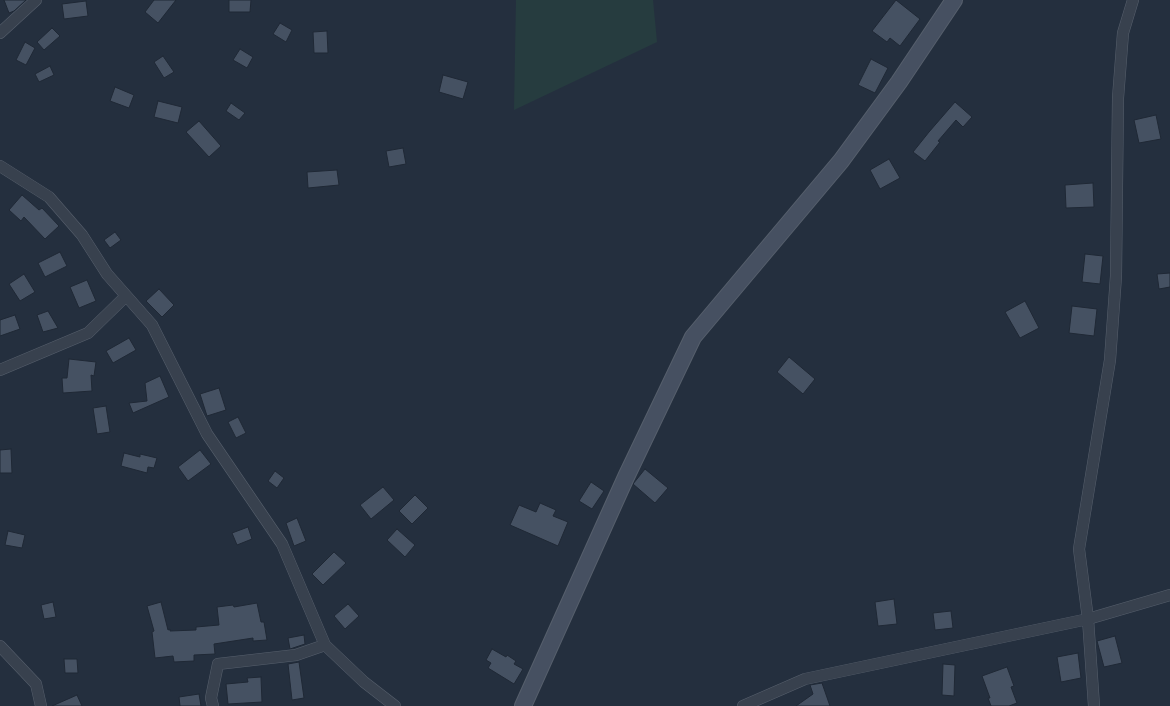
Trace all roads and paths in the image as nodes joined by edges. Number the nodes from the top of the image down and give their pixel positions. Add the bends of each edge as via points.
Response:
1 (36, 0) edge
2 (954, 0) edge
3 (1133, 0) edge
4 (0, 33) edge
5 (0, 166) edge
6 (126, 296) junction
7 (0, 370) edge
8 (1170, 595) edge
9 (1088, 620) junction
10 (325, 645) junction
11 (0, 646) edge
12 (41, 706) edge
13 (212, 706) edge
14 (395, 706) edge
15 (523, 706) edge
16 (743, 706) edge
17 (1094, 706) edge

1 - 4 street
2 - 15 street via 899,82 840,161 693,337 626,477
3 - 9 street via 1123,33 1118,98 1116,276 1110,360 1079,549
5 - 6 street via 49,197 82,235 107,274
6 - 7 street via 88,333
6 - 10 street via 152,325 207,434 282,544
8 - 9 street
9 - 16 street via 805,679
9 - 17 street
10 - 13 street via 296,655 218,664 211,698
10 - 14 street via 364,682
11 - 12 street via 36,684

